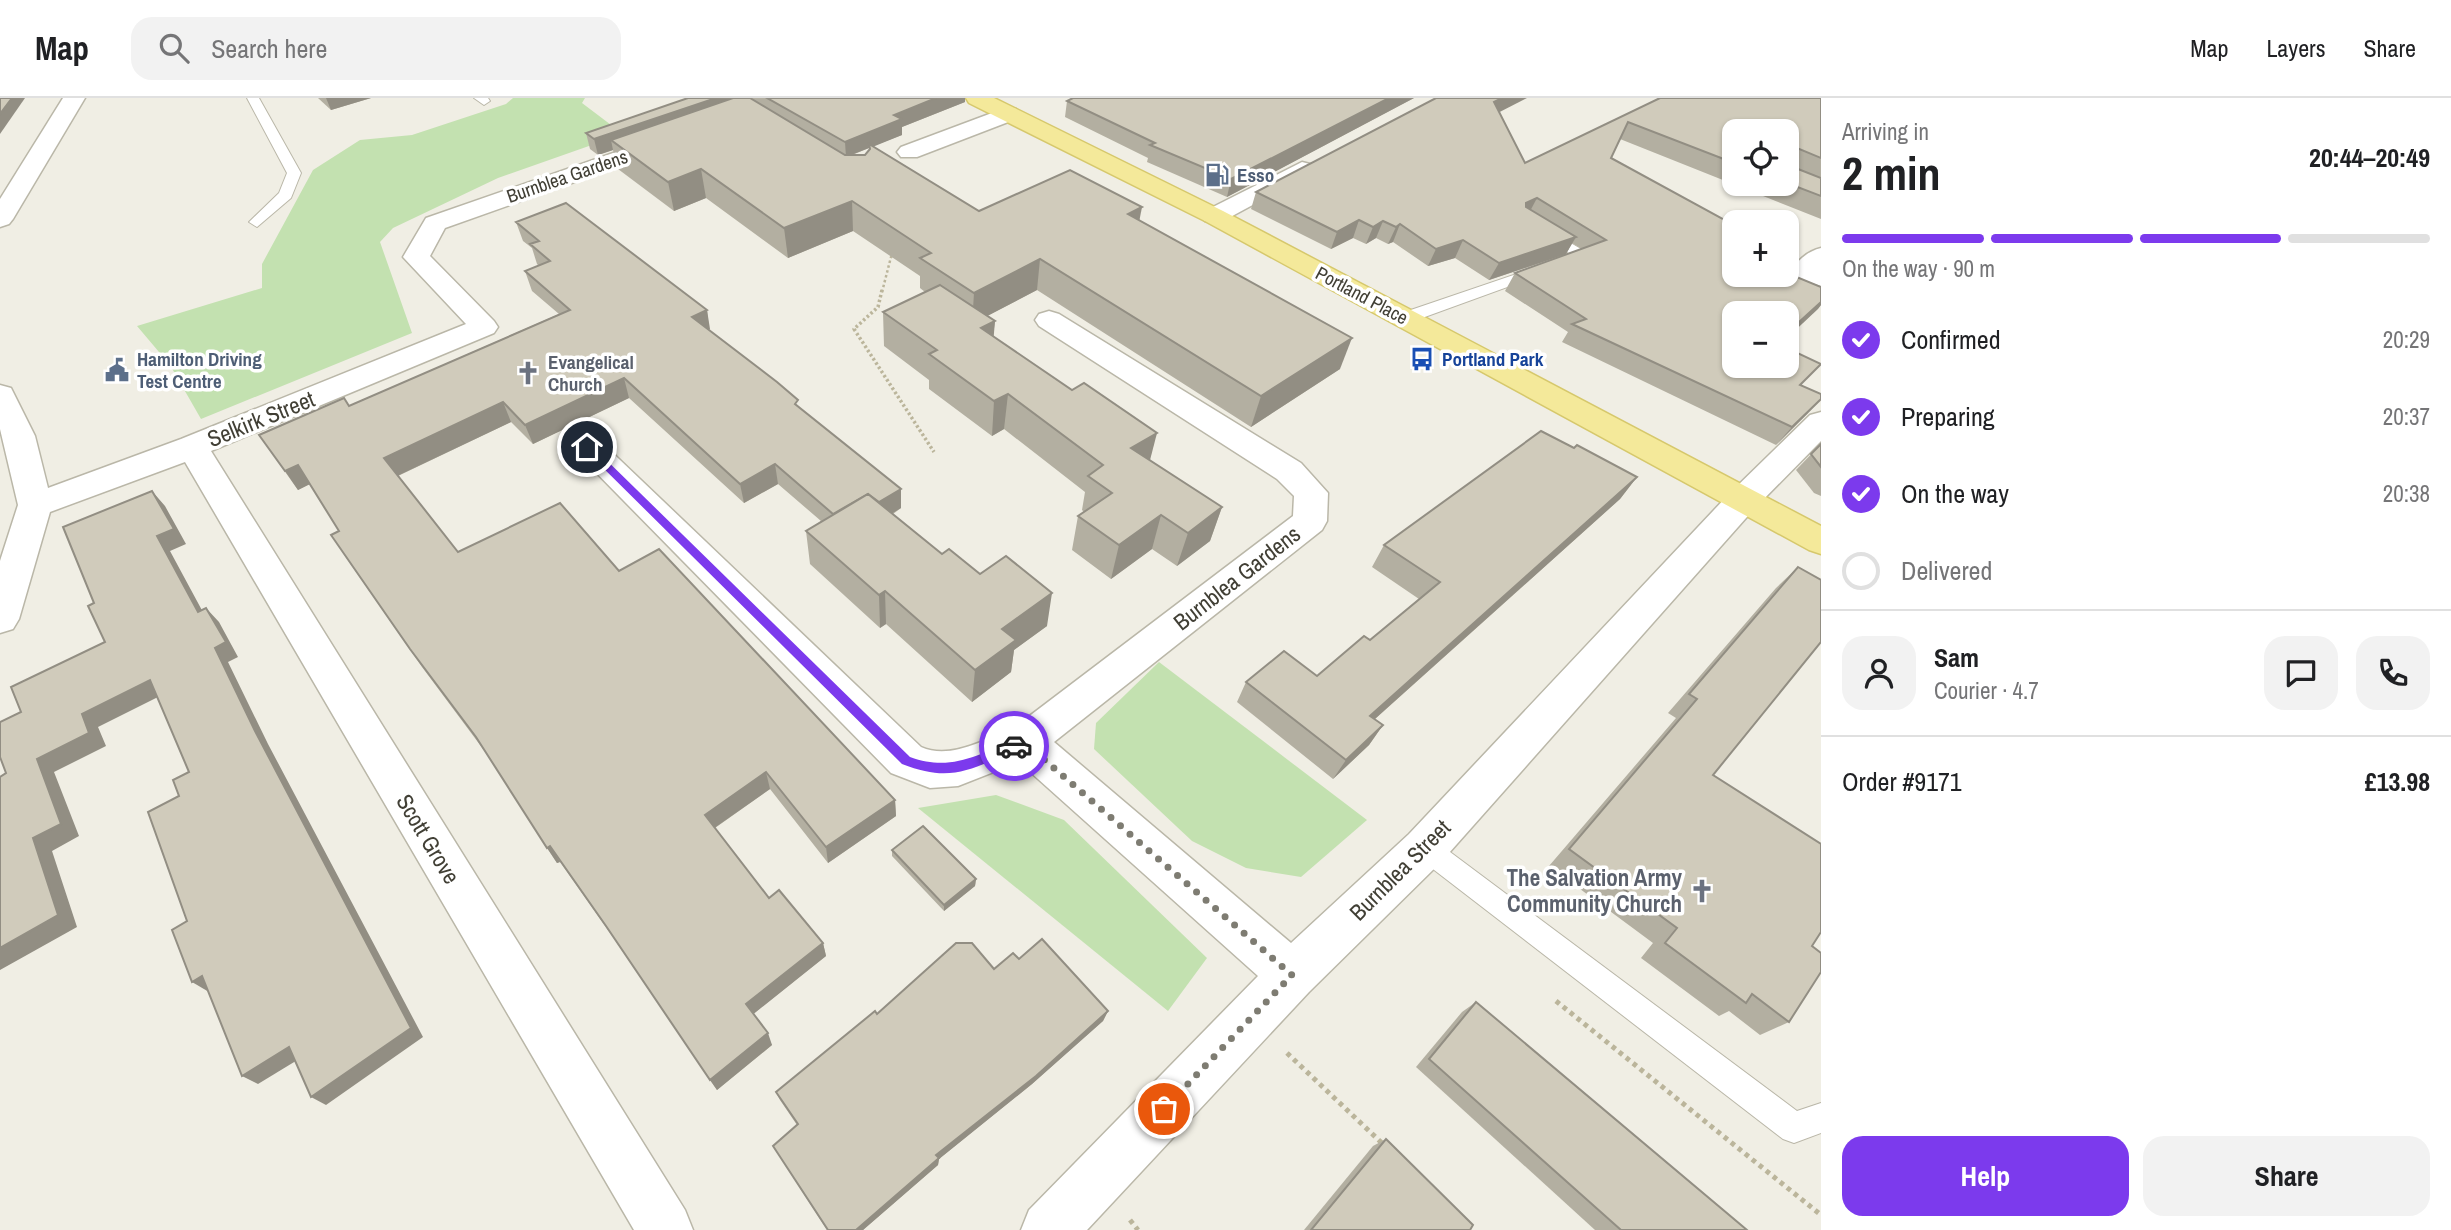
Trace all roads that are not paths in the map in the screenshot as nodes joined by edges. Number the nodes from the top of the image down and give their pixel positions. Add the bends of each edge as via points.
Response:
1 (74, 98) edge
2 (253, 98) edge
3 (977, 98) edge
4 (1008, 114) junction
5 (684, 135) edge
6 (909, 152) dead end
7 (1320, 160) edge
8 (1214, 216) junction
9 (0, 219) edge
10 (257, 222) dead end
11 (1527, 222) edge
12 (1821, 256) edge
13 (1821, 278) edge
14 (1405, 318) junction
15 (1049, 320) dead end
16 (484, 327) joint
17 (0, 395) edge
18 (1821, 422) edge
19 (191, 447) junction
20 (587, 447) dead end
21 (1742, 501) junction
22 (35, 505) junction
23 (1821, 541) edge
24 (0, 620) edge
25 (1024, 742) junction
26 (1425, 848) junction
27 (1292, 975) junction
28 (1821, 1118) edge
29 (665, 1230) edge
30 (1049, 1230) edge

1 - 9 street
2 - 10 lane via 295,173 286,195
3 - 4 main road, Portland Place
4 - 6 street
4 - 8 main road, Portland Place
5 - 16 street, Burnblea Gardens via 435,223 416,257
7 - 8 street
8 - 14 main road, Portland Place
11 - 14 lane via 1585,256
12 - 13 street via 1804,271
14 - 21 main road, Portland Place
15 - 25 street, Burnblea Gardens via 1289,471 1311,493 1310,522
16 - 19 street, Selkirk Street
17 - 22 street via 19,436
18 - 21 street, Burnblea Street
19 - 22 street, Selkirk Street
19 - 29 street, Scott Grove
20 - 25 street, Burnblea Gardens via 906,760 930,770 958,768
21 - 23 main road, Portland Place
21 - 26 street, Burnblea Street
22 - 24 street
25 - 27 street
26 - 27 street, Burnblea Street
26 - 28 lane via 1794,1128
27 - 30 street, Burnblea Street

